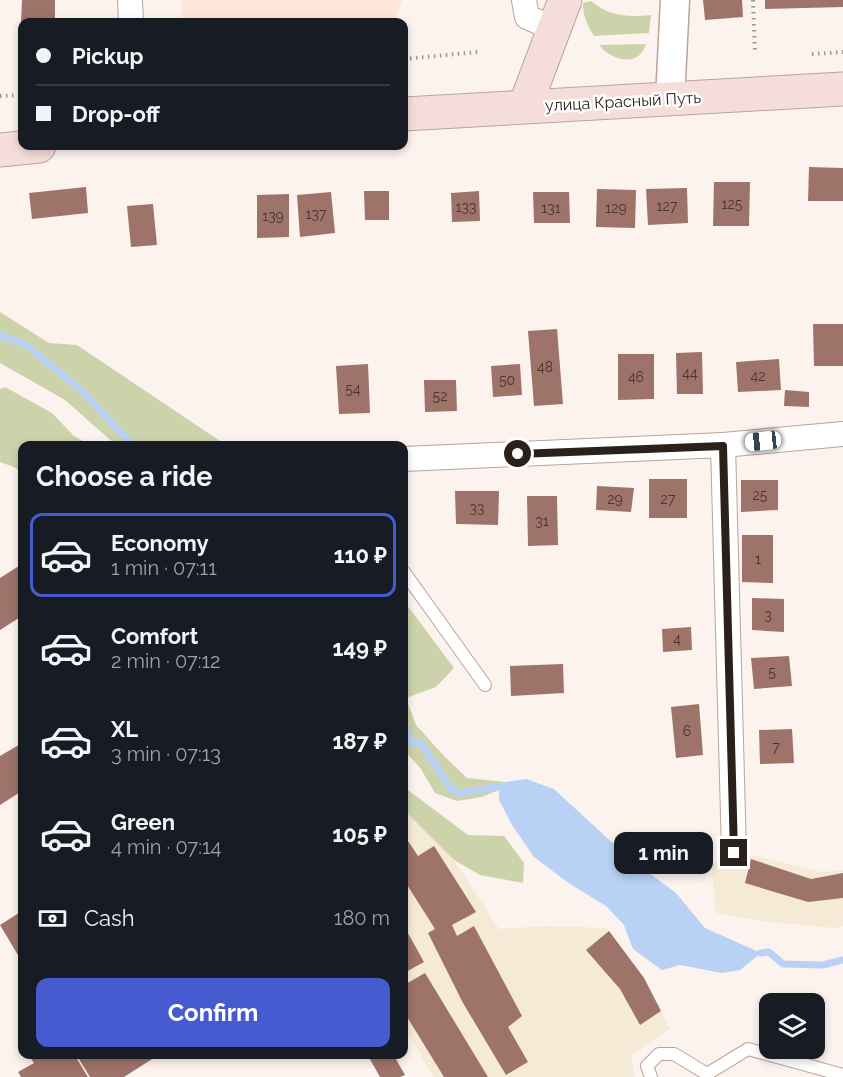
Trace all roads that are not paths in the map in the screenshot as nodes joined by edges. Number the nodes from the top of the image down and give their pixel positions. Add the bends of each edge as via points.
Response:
1 (130, 0) edge
2 (524, 0) edge
3 (675, 0) edge
4 (560, 14) edge
5 (131, 18) edge
6 (843, 89) edge
7 (670, 99) junction
8 (525, 106) junction
9 (408, 114) edge
10 (18, 148) edge
11 (0, 150) edge
12 (843, 434) edge
13 (723, 446) junction
14 (408, 459) edge
15 (408, 578) edge
16 (485, 685) dead end
17 (734, 853) dead end
18 (843, 1075) edge
19 (651, 1077) edge

1 - 5 street
2 - 4 street via 527,17
3 - 7 street
4 - 8 main road
6 - 7 main road, улица Красный Путь
7 - 8 main road, улица Красный Путь
8 - 9 main road, улица Красный Путь
10 - 11 main road
12 - 13 street
13 - 14 street
13 - 17 street
15 - 16 lane
18 - 19 lane via 748,1049 707,1074 674,1054 658,1054 647,1066

